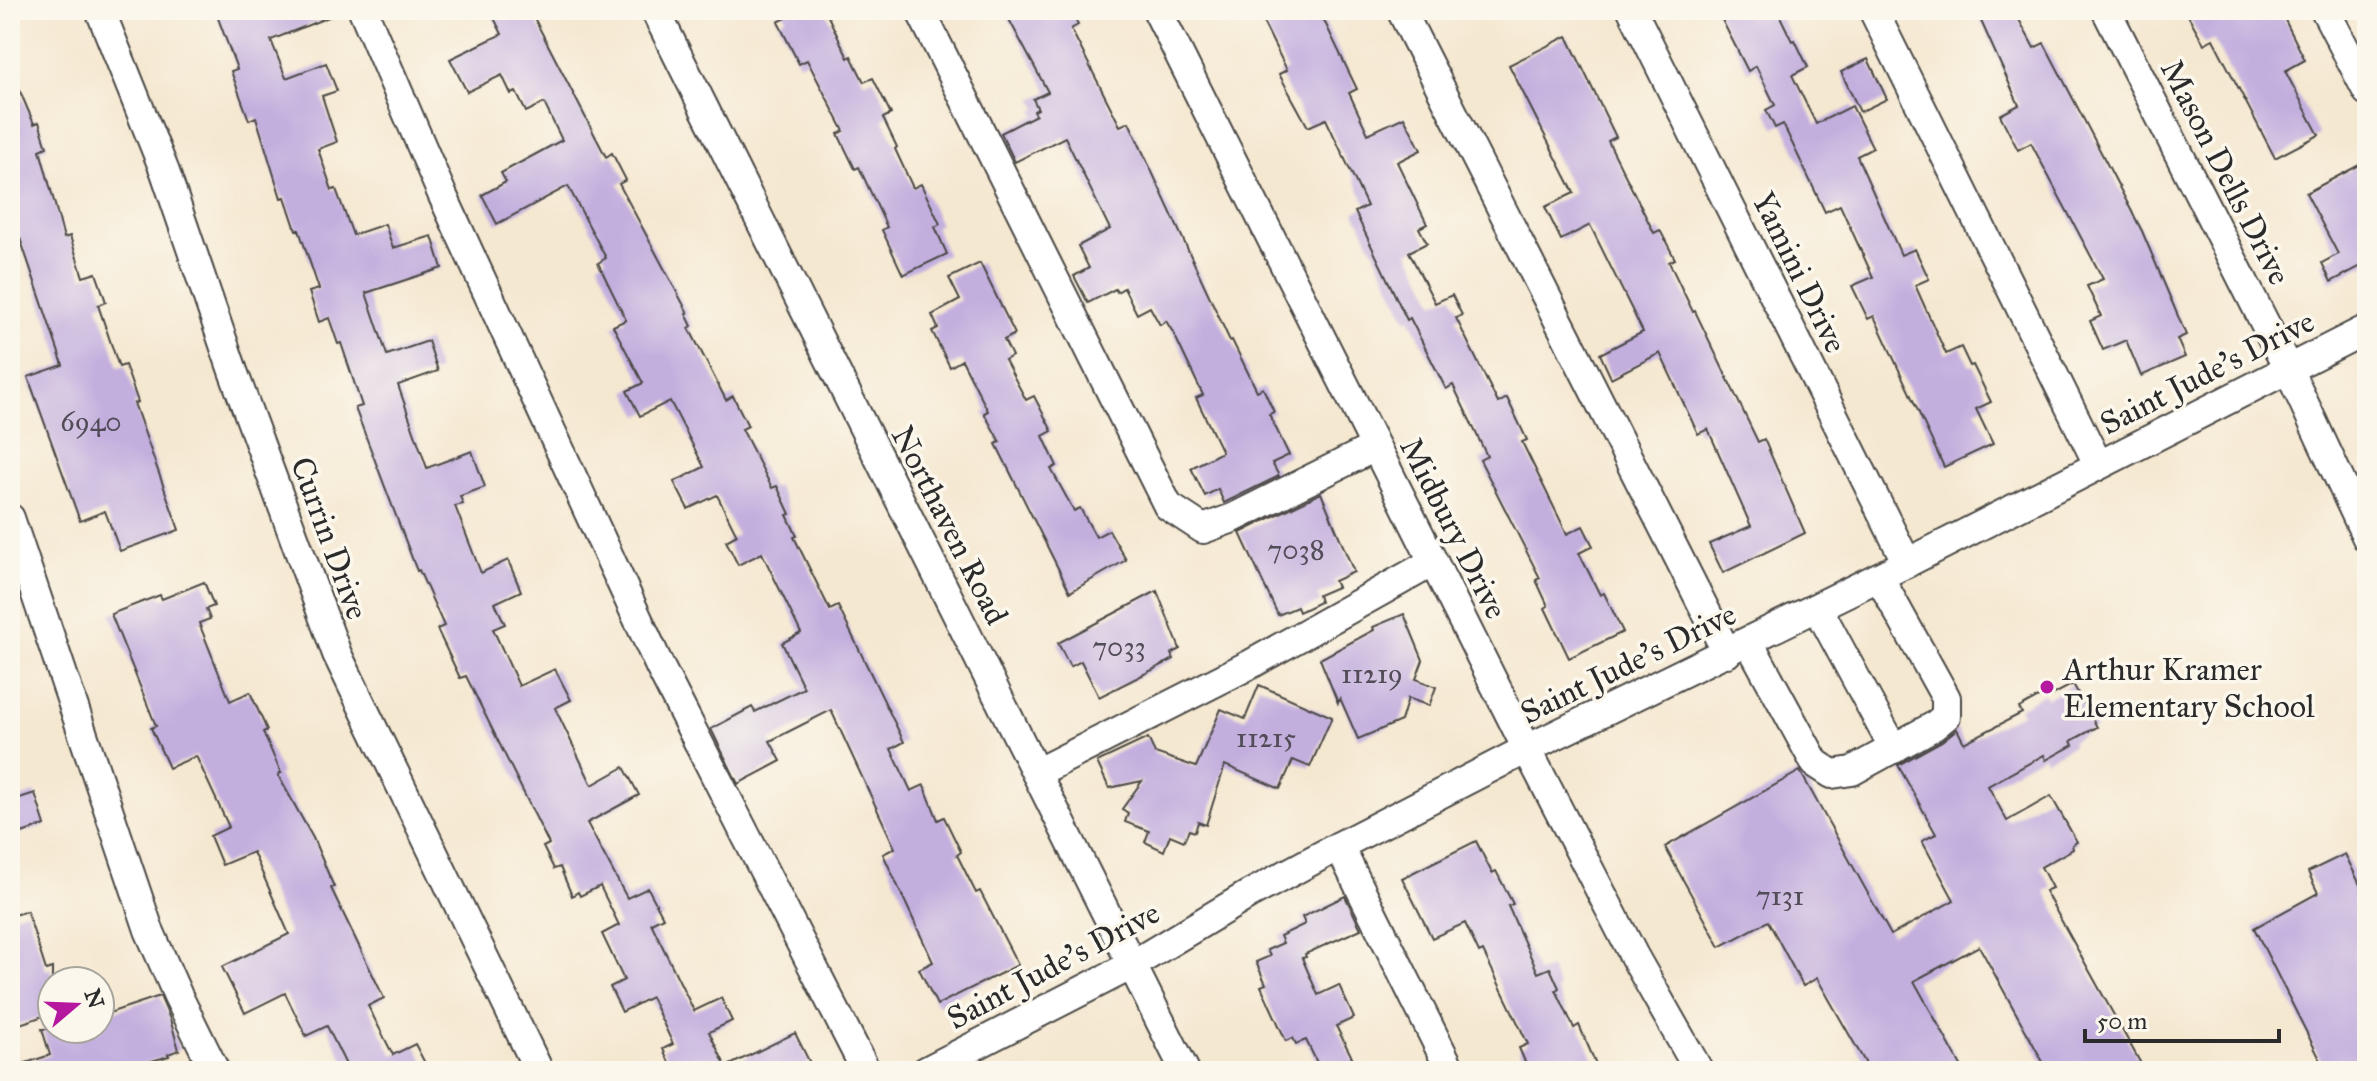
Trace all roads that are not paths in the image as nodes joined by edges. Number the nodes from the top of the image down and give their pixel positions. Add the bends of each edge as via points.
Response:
1 (100, 10) edge
2 (363, 10) edge
3 (655, 10) edge
4 (920, 10) edge
5 (1157, 10) edge
6 (1401, 10) edge
7 (1632, 10) edge
8 (1873, 10) edge
9 (2106, 10) edge
10 (2325, 10) edge
11 (2367, 91) edge
12 (2367, 329) edge
13 (2289, 371) junction
14 (1375, 447) junction
15 (2098, 464) junction
16 (10, 518) edge
17 (2367, 538) edge
18 (1433, 562) junction
19 (1907, 563) junction
20 (1879, 577) junction
21 (1818, 608) junction
22 (1738, 647) junction
23 (1527, 749) junction
24 (1894, 749) junction
25 (1036, 773) junction
26 (1339, 846) junction
27 (1132, 965) junction
28 (215, 1071) edge
29 (539, 1071) edge
30 (866, 1071) edge
31 (926, 1071) edge
32 (1185, 1071) edge
33 (1451, 1071) edge
34 (1699, 1071) edge

1 - 29 street, Currin Drive via 165,172 337,654
2 - 30 street via 660,667
3 - 25 street, Northaven Road
4 - 14 street via 1168,506 1203,529
5 - 14 street, Midbury Drive
6 - 22 street
7 - 19 street, Yamini Drive
8 - 15 street
9 - 13 street, Mason Dells Drive
10 - 11 street
12 - 13 street, Saint Jude's Drive
13 - 15 street, Saint Jude's Drive
13 - 17 street, Mason Dells Drive
14 - 18 street, Midbury Drive
15 - 19 street, Saint Jude's Drive
16 - 28 street via 149,930
18 - 23 street, Midbury Drive
18 - 25 street via 1251,664
19 - 20 street, Saint Jude's Drive
20 - 21 street, Saint Jude's Drive
20 - 24 street via 1946,698 1946,716
21 - 22 street, Saint Jude's Drive
21 - 24 street
22 - 23 street, Saint Jude's Drive
22 - 24 street via 1815,763 1832,774 1852,771
23 - 26 street, Saint Jude's Drive
23 - 34 street, Midbury Drive
25 - 27 street, Northaven Road
26 - 27 street, Saint Jude's Drive
26 - 33 street
27 - 31 street, Saint Jude's Drive
27 - 32 street, Northaven Road

